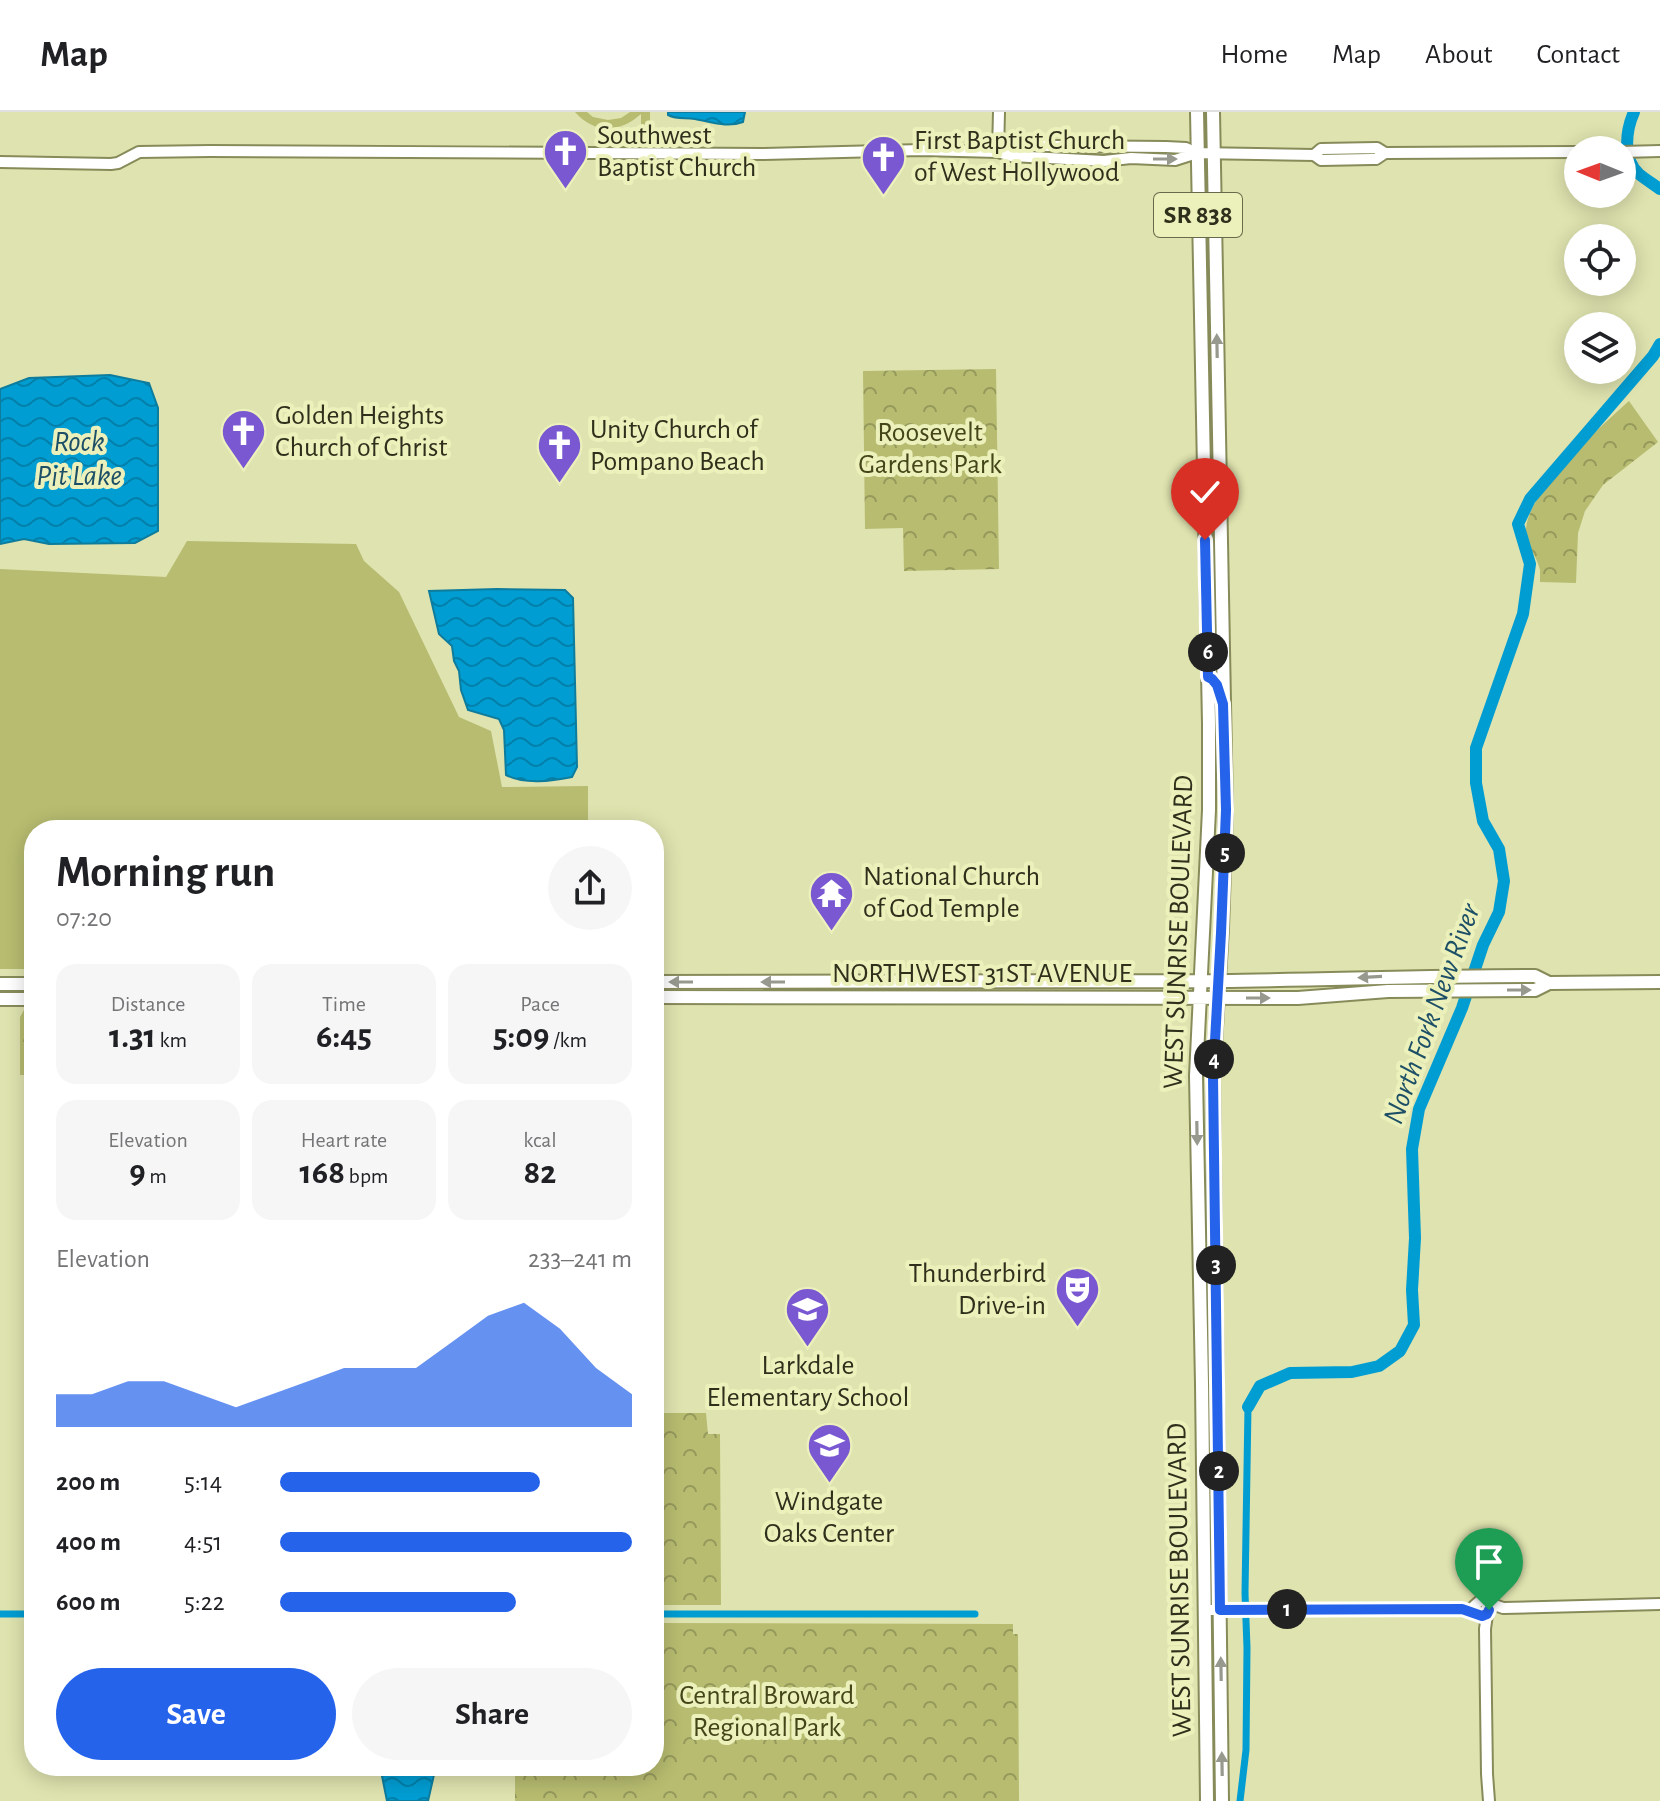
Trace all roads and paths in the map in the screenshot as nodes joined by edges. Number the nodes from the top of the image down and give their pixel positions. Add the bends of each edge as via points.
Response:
1 (999, 112) edge
2 (1197, 112) edge
3 (1213, 112) edge
4 (1636, 151) edge
5 (1660, 151) edge
6 (1564, 152) edge
7 (1001, 153) junction
8 (1197, 153) junction
9 (1212, 154) junction
10 (0, 162) edge
11 (1201, 363) junction
12 (1219, 444) junction
13 (1208, 661) junction
14 (1208, 677) junction
15 (1223, 683) junction
16 (1223, 704) junction
17 (1409, 976) junction
18 (1200, 981) junction
19 (1219, 981) junction
20 (664, 982) edge
21 (1660, 982) edge
22 (721, 983) junction
23 (1549, 983) junction
24 (0, 984) edge
25 (24, 984) edge
26 (24, 987) edge
27 (1388, 991) junction
28 (664, 997) edge
29 (695, 998) junction
30 (1199, 999) junction
31 (1218, 999) junction
32 (6, 1000) edge
33 (1660, 1604) edge
34 (1204, 1610) junction
35 (1227, 1610) junction
36 (1482, 1610) junction
37 (1207, 1801) edge
38 (1222, 1801) edge
39 (1489, 1801) edge

1 - 7 street
2 - 8 main road, WEST SUNRISE BOULEVARD / SR 838
3 - 9 main road, WEST SUNRISE BOULEVARD / SR 838
4 - 5 street
6 - 9 street via 1385,153 1376,159 1321,160 1314,155
7 - 8 street via 1104,161 1175,160
7 - 10 street via 204,151 139,152 111,164
8 - 9 street
8 - 11 main road, WEST SUNRISE BOULEVARD / SR 838
12 -> 9 main road, WEST SUNRISE BOULEVARD / SR 838
11 - 12 main road via 1210,378 1211,430
11 - 13 main road, WEST SUNRISE BOULEVARD / SR 838
12 - 15 main road, WEST SUNRISE BOULEVARD / SR 838
13 - 14 main road, WEST SUNRISE BOULEVARD / SR 838
13 - 15 main road
14 - 16 main road
14 - 18 main road, WEST SUNRISE BOULEVARD / SR 838 via 1209,810
15 - 16 main road, WEST SUNRISE BOULEVARD / SR 838
16 - 19 main road, WEST SUNRISE BOULEVARD / SR 838 via 1226,810
17 -> 19 main road, NORTHWEST 31ST AVENUE
17 - 23 main road, NORTHWEST 31ST AVENUE via 1535,976
17 - 27 main road
18 - 19 main road, NORTHWEST 31ST AVENUE
18 -> 22 main road, NORTHWEST 31ST AVENUE
18 - 30 main road, WEST SUNRISE BOULEVARD / SR 838
19 - 31 main road, WEST SUNRISE BOULEVARD / SR 838
22 -> 20 main road, NORTHWEST 31ST AVENUE
21 - 23 main road, NORTHWEST 31ST AVENUE
22 - 29 main road
27 -> 23 main road, NORTHWEST 31ST AVENUE via 1535,990
24 - 25 main road
26 - 32 main road
31 -> 27 main road, NORTHWEST 31ST AVENUE
28 - 29 main road, NORTHWEST 31ST AVENUE
29 - 30 main road, NORTHWEST 31ST AVENUE
30 - 31 main road, NORTHWEST 31ST AVENUE
30 -> 34 main road, WEST SUNRISE BOULEVARD / SR 838
31 - 35 main road, WEST SUNRISE BOULEVARD / SR 838 via 1213,1077
33 - 36 street
34 - 35 street
34 - 37 main road, WEST SUNRISE BOULEVARD / SR 838
35 - 36 street
38 -> 35 main road, WEST SUNRISE BOULEVARD / SR 838
36 - 39 street

